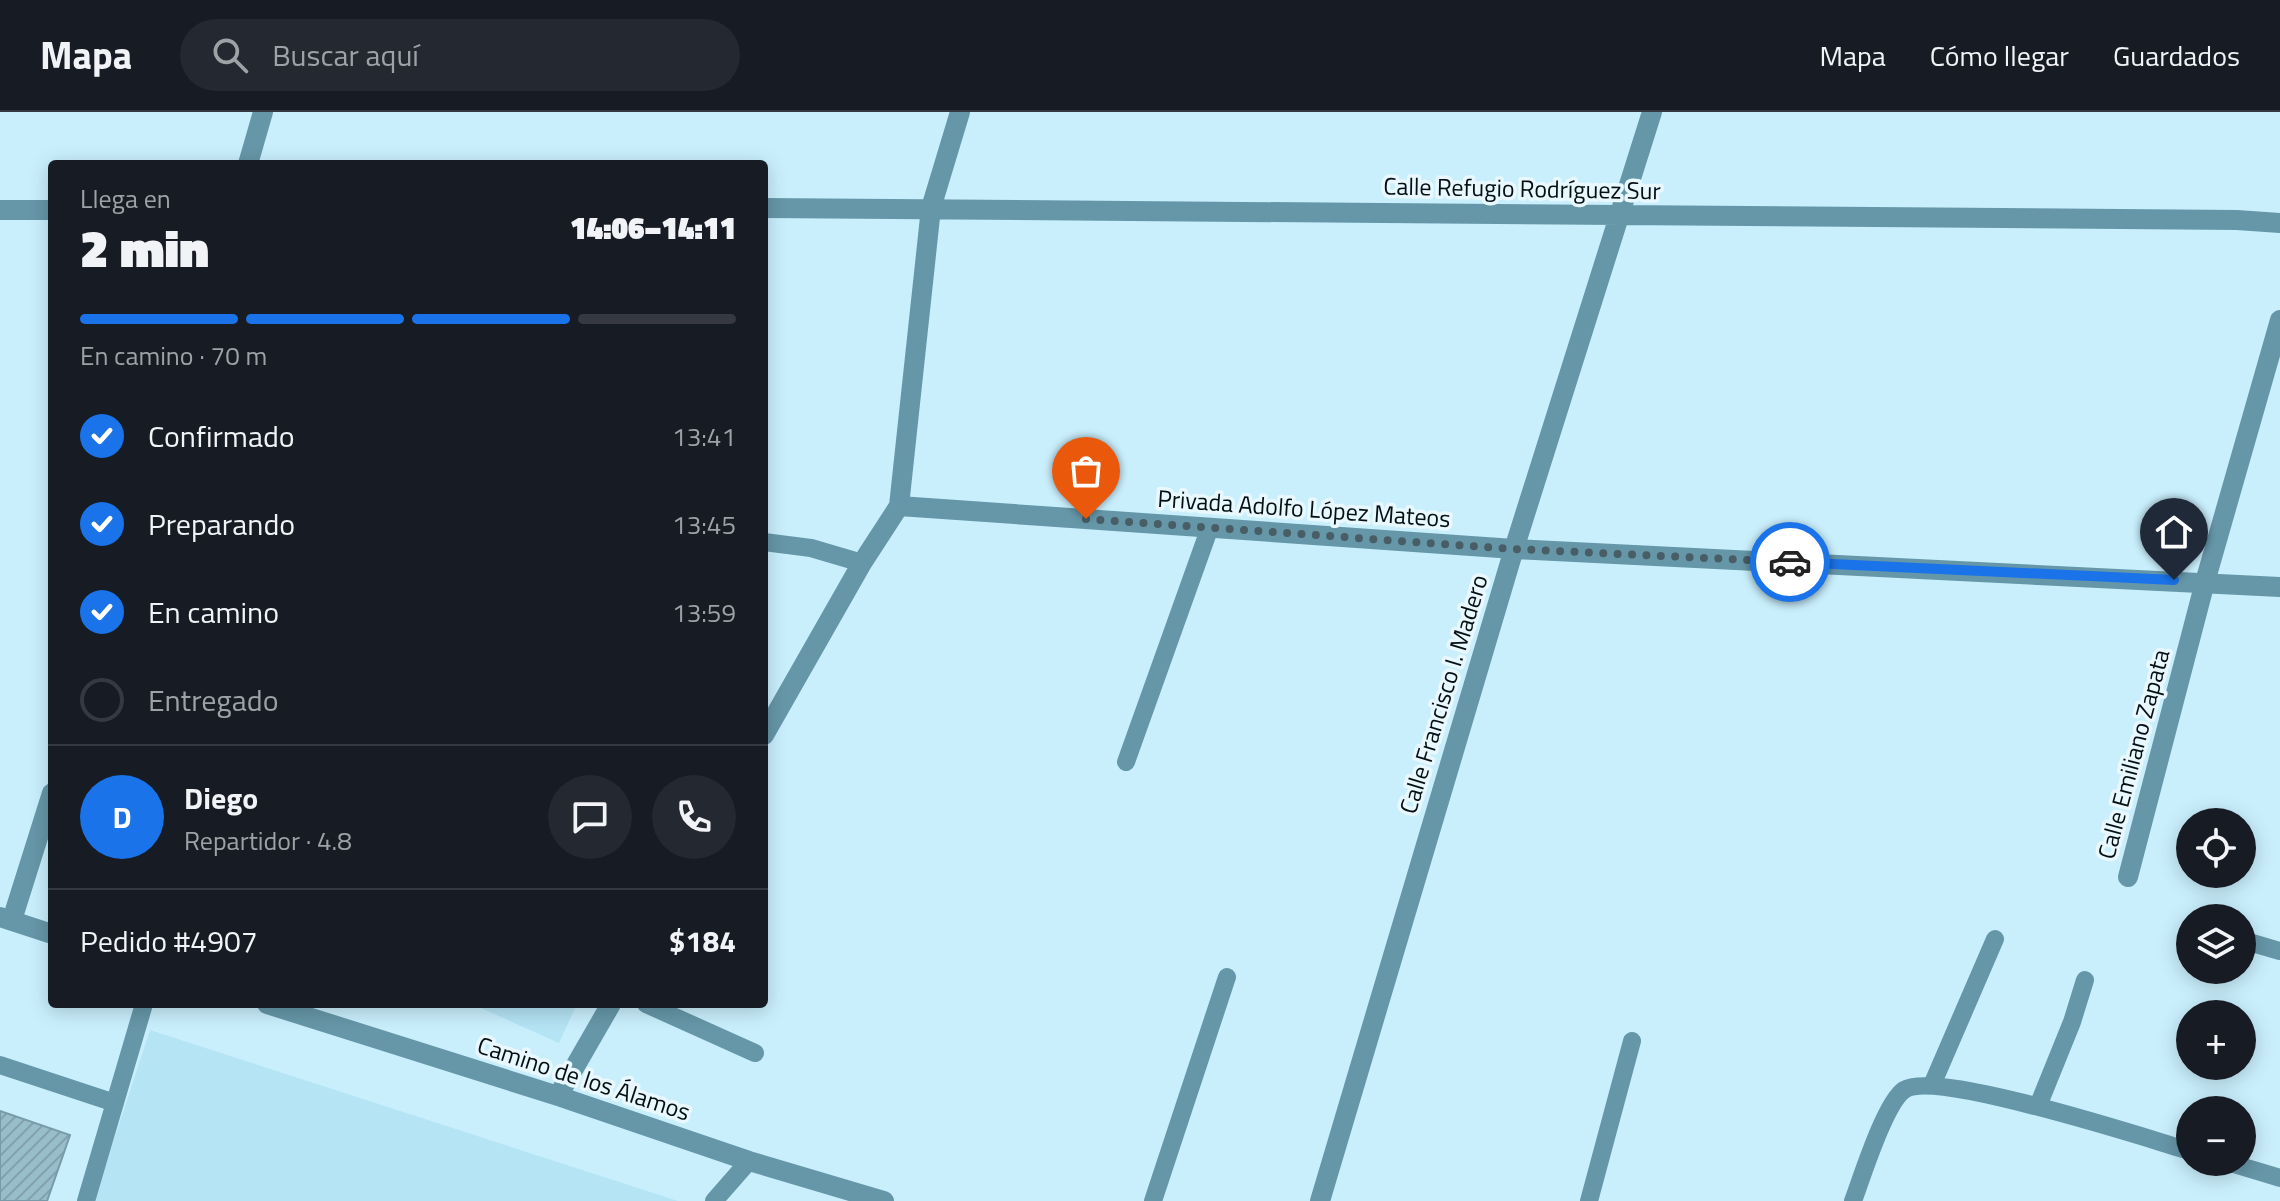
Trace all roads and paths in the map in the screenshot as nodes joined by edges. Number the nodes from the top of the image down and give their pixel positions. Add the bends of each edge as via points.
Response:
1 (263, 112) edge
2 (960, 112) edge
3 (1652, 112) edge
4 (249, 160) edge
5 (768, 208) edge
6 (931, 208) junction
7 (0, 210) edge
8 (48, 210) edge
9 (1620, 216) junction
10 (2280, 223) edge
11 (2280, 320) edge
12 (899, 506) junction
13 (1210, 527) junction
14 (768, 543) edge
15 (1514, 549) junction
16 (862, 563) junction
17 (2205, 582) junction
18 (2280, 587) edge
19 (768, 728) edge
20 (1126, 762) dead end
21 (48, 804) edge
22 (2128, 877) dead end
23 (6, 918) edge
24 (48, 933) edge
25 (1995, 939) dead end
26 (2256, 944) edge
27 (2280, 951) edge
28 (1227, 977) dead end
29 (2085, 980) dead end
30 (143, 1008) edge
31 (280, 1008) edge
32 (609, 1008) edge
33 (655, 1008) edge
34 (1632, 1041) dead end
35 (755, 1053) dead end
36 (0, 1065) edge
37 (1932, 1085) junction
38 (558, 1096) junction
39 (115, 1103) junction
40 (2038, 1106) junction
41 (2176, 1147) edge
42 (749, 1161) junction
43 (2256, 1171) edge
44 (2280, 1178) edge
45 (86, 1201) edge
46 (714, 1201) edge
47 (884, 1201) edge
48 (1153, 1201) edge
49 (1320, 1201) edge
50 (1589, 1201) edge
51 (1853, 1201) edge

1 - 4 street
2 - 6 street
3 - 9 street, Calle Francisco I. Madero
5 - 6 street, Calle Refugio Rodríguez Sur
6 - 9 street, Calle Refugio Rodríguez Sur
6 - 12 street
7 - 8 street
9 - 10 street, Calle Refugio Rodríguez Sur
9 - 15 street, Calle Francisco I. Madero
11 - 17 street, Calle Emiliano Zapata
12 - 13 street, Privada Adolfo López Mateos
12 - 16 street
13 - 15 street, Privada Adolfo López Mateos
13 - 20 lane
14 - 16 lane
15 - 17 street, Privada Adolfo López Mateos
15 - 49 street, Calle Francisco I. Madero
16 - 19 street
17 - 18 street, Privada Adolfo López Mateos
17 - 22 street, Calle Emiliano Zapata
21 - 23 street
23 - 24 street
25 - 37 lane
26 - 27 lane
28 - 48 lane
29 - 40 lane
30 - 39 lane
31 - 38 street, Camino de los Álamos
32 - 38 street
33 - 35 lane
34 - 50 lane
36 - 39 lane
37 - 40 lane
37 - 51 lane via 1906,1089 1893,1102
38 - 42 street, Camino de los Álamos
39 - 45 lane
40 - 41 lane
42 - 46 lane
42 - 47 street, Camino de los Álamos
43 - 44 lane

